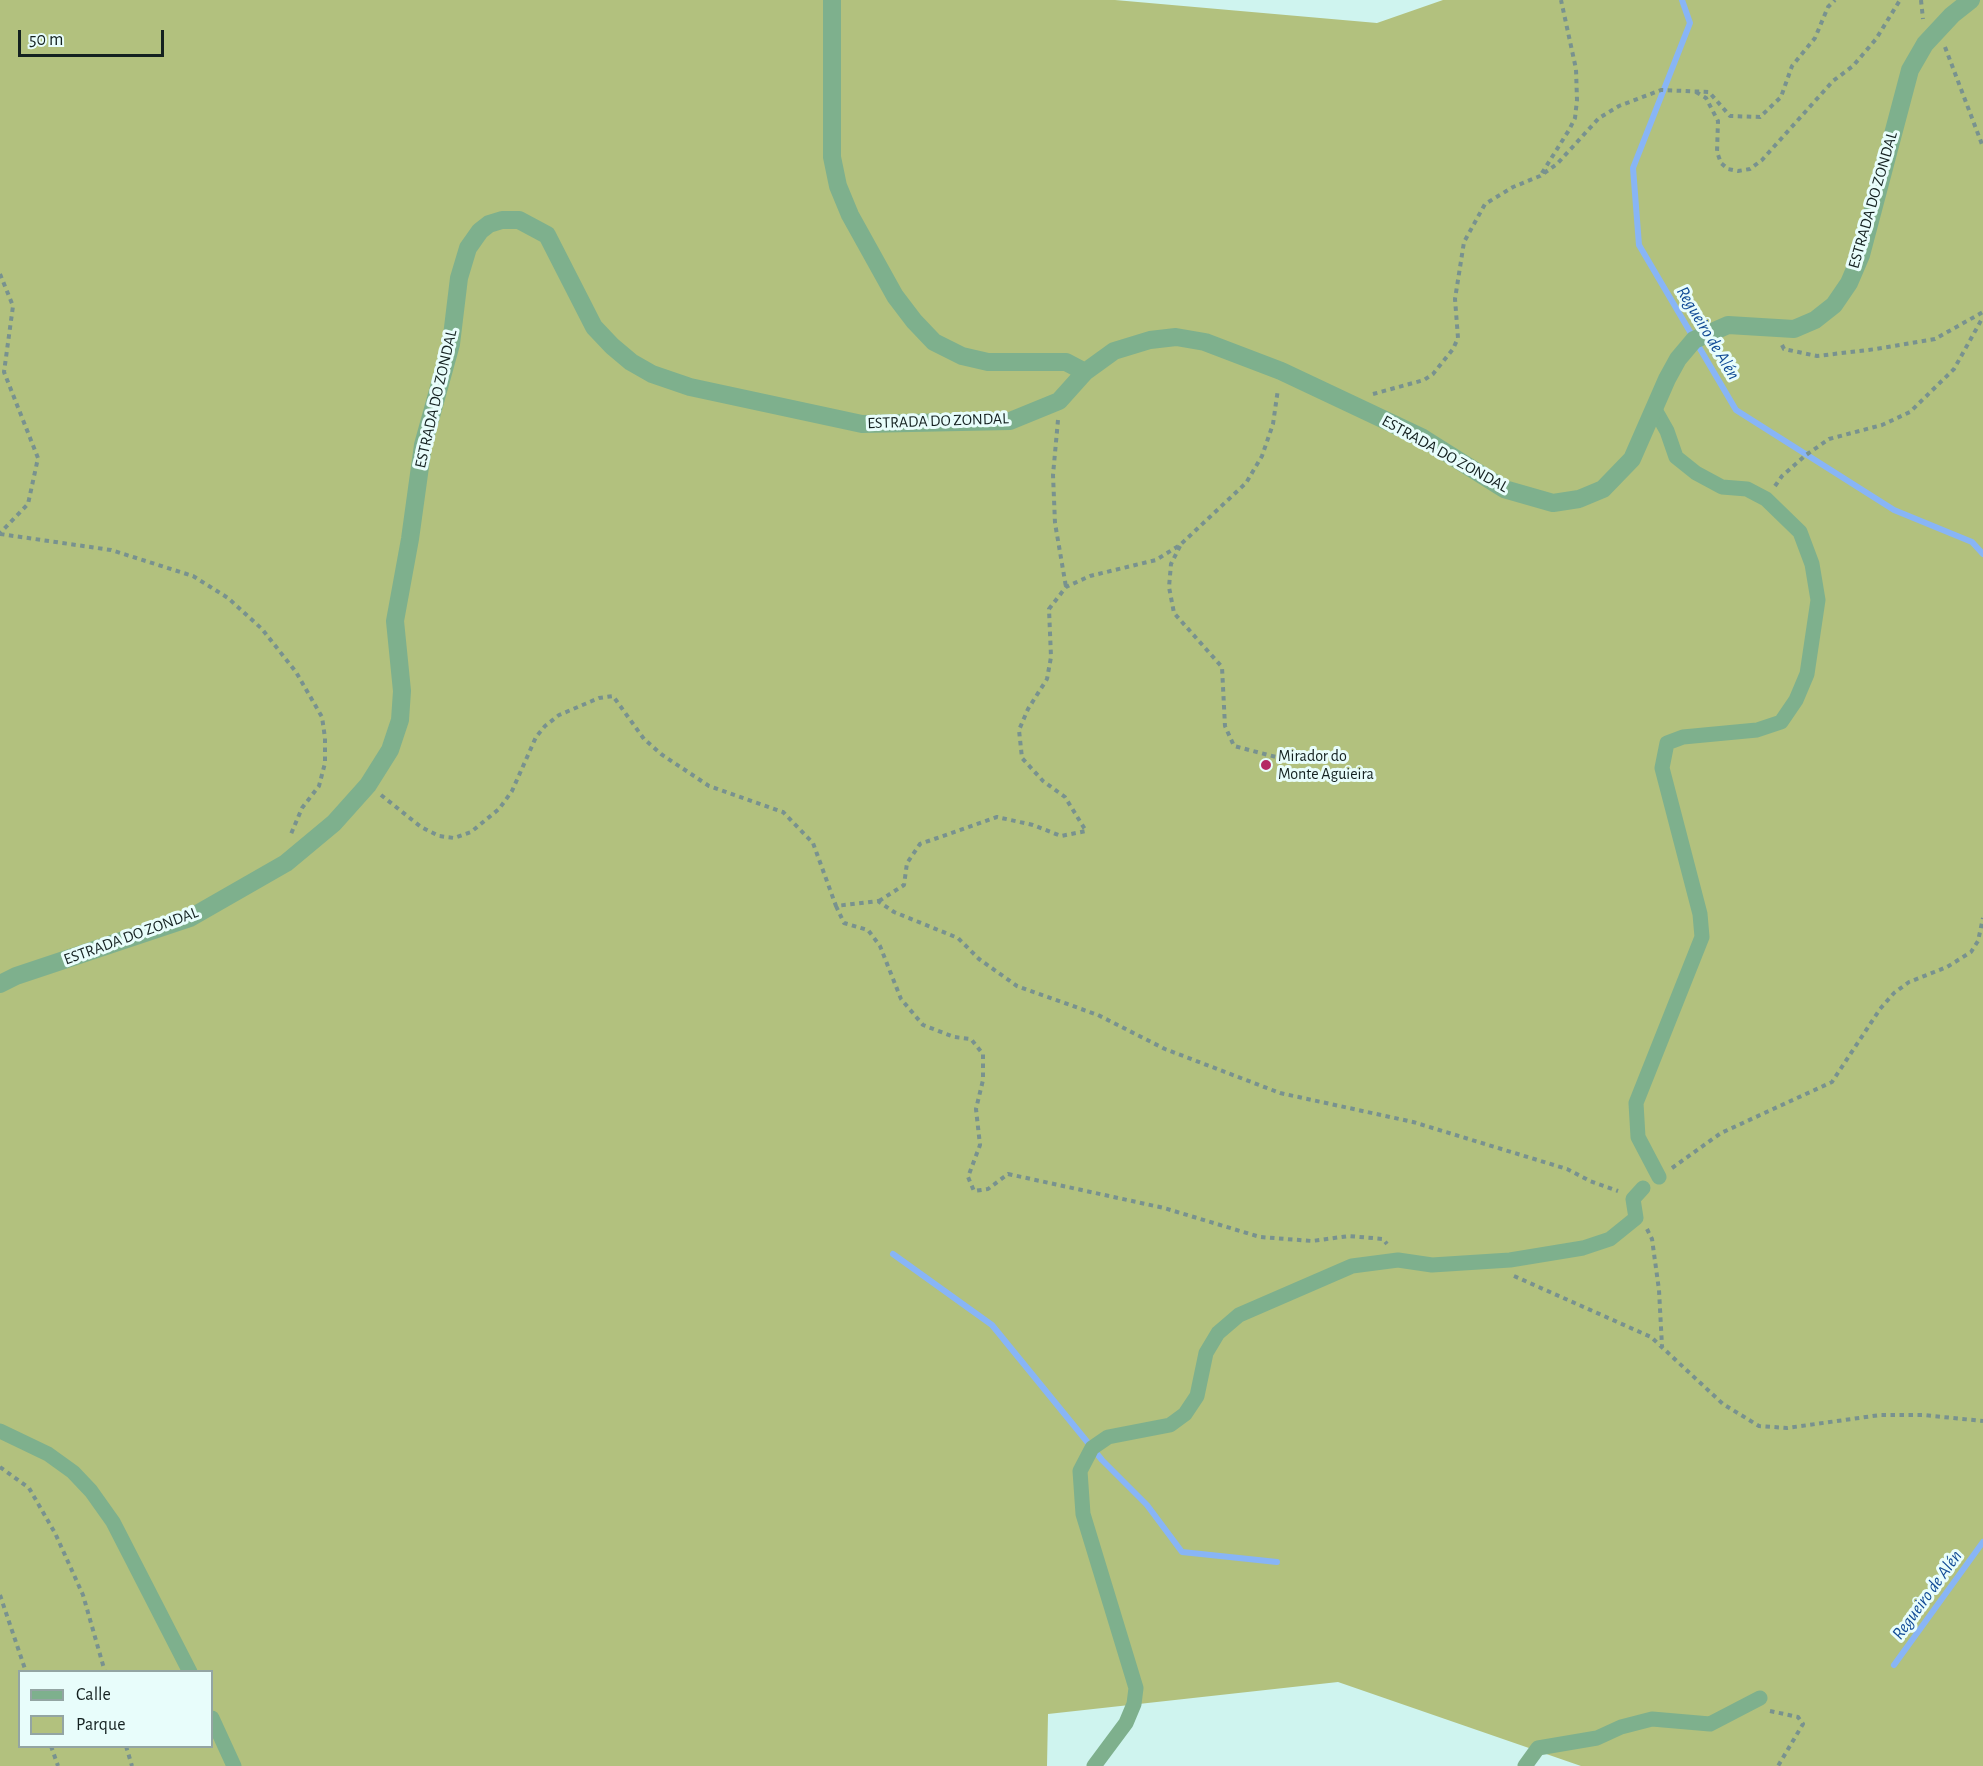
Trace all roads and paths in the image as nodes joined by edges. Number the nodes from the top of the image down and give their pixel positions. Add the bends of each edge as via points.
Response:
1 (832, 0) edge
2 (1561, 0) edge
3 (1835, 0) edge
4 (1900, 0) edge
5 (1971, 0) edge
6 (1938, 29) junction
7 (1696, 92) junction
8 (1983, 147) edge
9 (1540, 176) junction
10 (0, 274) edge
11 (1983, 312) edge
12 (1983, 317) edge
13 (1771, 329) junction
14 (2, 371) edge
15 (1281, 371) junction
16 (1085, 372) junction
17 (1342, 399) junction
18 (1059, 401) junction
19 (1654, 408) junction
20 (1766, 499) junction
21 (0, 534) edge
22 (1180, 545) junction
23 (1066, 586) junction
24 (1276, 757) dead end
25 (368, 785) junction
26 (286, 862) junction
27 (878, 901) junction
28 (836, 906) junction
29 (1983, 918) edge
30 (0, 984) edge
31 (1659, 1177) joint
32 (1638, 1194) joint
33 (1636, 1218) junction
34 (1398, 1260) junction
35 (1508, 1274) dead end
36 (1662, 1346) junction
37 (1983, 1421) edge
38 (0, 1431) edge
39 (0, 1467) edge
40 (0, 1595) edge
41 (26, 1670) edge
42 (105, 1670) edge
43 (189, 1670) edge
44 (1760, 1698) dead end
45 (1743, 1704) junction
46 (213, 1720) edge
47 (52, 1748) edge
48 (127, 1748) edge
49 (58, 1766) edge
50 (132, 1766) edge
51 (234, 1766) edge
52 (1094, 1766) edge
53 (1525, 1766) edge
54 (1778, 1766) edge

1 - 16 street via 832,157 838,186 895,296 934,342 962,356 988,362 1066,362
2 - 9 path via 1576,69 1575,118
3 - 7 path via 1815,38 1792,66 1781,97 1760,117 1730,116 1709,92
4 - 7 path via 1876,39 1853,66 1833,81 1750,169 1728,169 1720,163 1718,122 1706,98
5 - 6 street, ESTRADA DO ZONDAL
6 - 8 path
6 - 13 street, ESTRADA DO ZONDAL via 1910,70 1861,255 1849,283 1834,304 1815,320 1794,328
7 - 9 path via 1661,90 1619,106 1599,118 1557,164
9 - 17 path via 1485,204 1464,242 1455,299 1458,338 1433,374 1406,386
10 - 14 path via 13,306
11 - 13 path via 1935,339 1817,356 1784,349
12 - 20 path via 1954,369 1910,412 1882,425 1829,439 1782,476
13 - 19 street, ESTRADA DO ZONDAL via 1728,325 1694,340 1666,379
14 - 21 path via 38,458 28,504
15 - 16 street, ESTRADA DO ZONDAL via 1205,342 1176,337 1114,351
15 - 17 street, ESTRADA DO ZONDAL
15 - 22 path via 1272,424 1257,465 1246,483
16 - 18 street, ESTRADA DO ZONDAL
17 - 19 street, ESTRADA DO ZONDAL via 1423,438 1504,489 1553,503 1579,499 1603,489 1617,477 1632,459
18 - 23 path via 1053,475 1055,523
18 - 25 street, ESTRADA DO ZONDAL via 1010,421 862,424 690,387 631,362 594,327 547,235 519,220 489,224 468,248 459,278 451,344 423,445 395,621 402,691 400,720 390,750
19 - 20 street via 1676,457 1683,463 1722,487 1747,489
20 - 31 street via 1800,532 1812,564 1818,600 1811,654 1796,700 1781,722 1757,730 1683,737 1667,743 1662,768 1700,914 1702,937 1636,1103 1638,1137
21 - 26 path via 111,549 183,572 228,598 262,629 296,672 322,717 326,738 319,786 292,829
22 - 23 path via 1156,560
22 - 24 path via 1171,564 1169,587 1174,613 1222,667 1225,726 1234,746
23 - 27 path via 1049,609 1051,657 1047,679 1019,730 1022,758 1065,797 1086,831 1061,836 997,817 921,844 907,863 904,885
25 - 26 street, ESTRADA DO ZONDAL via 334,823
25 - 28 path via 421,827 454,838 484,824 500,809 536,737 550,721 599,698 613,696 631,723 661,754 709,786 783,812 813,843
26 - 30 street, ESTRADA DO ZONDAL via 190,918
27 - 28 path
27 - 32 path via 894,912 958,938 979,959 1017,986 1098,1015 1165,1049 1280,1093 1413,1122 1567,1169 1627,1194
28 - 34 path via 844,923 868,930 880,946 901,999 923,1025 971,1039 983,1054 983,1080 976,1109 980,1145 968,1177 974,1191 988,1189 1008,1174 1028,1177 1164,1208 1260,1237 1312,1241 1349,1236 1383,1239
29 - 31 path via 1971,952 1894,993 1833,1082 1721,1133
32 - 33 street
33 - 34 street via 1610,1239 1583,1248 1467,1263 1432,1265
33 - 36 path via 1646,1226 1652,1239
34 - 52 street via 1352,1266 1239,1315 1218,1333 1206,1353 1197,1396 1185,1414 1170,1425 1108,1437 1092,1448 1080,1471 1083,1514 1136,1688 1126,1723
35 - 36 path via 1629,1326
36 - 37 path via 1723,1404 1759,1426 1787,1428 1880,1415 1923,1414
38 - 43 street via 48,1454 92,1491 113,1522
39 - 42 path via 29,1488 55,1533 83,1594
40 - 41 path
44 - 45 street
45 - 53 street via 1710,1724 1652,1719 1597,1738 1538,1748
45 - 54 path via 1803,1720 1801,1731
46 - 51 street
47 - 49 path
48 - 50 path

